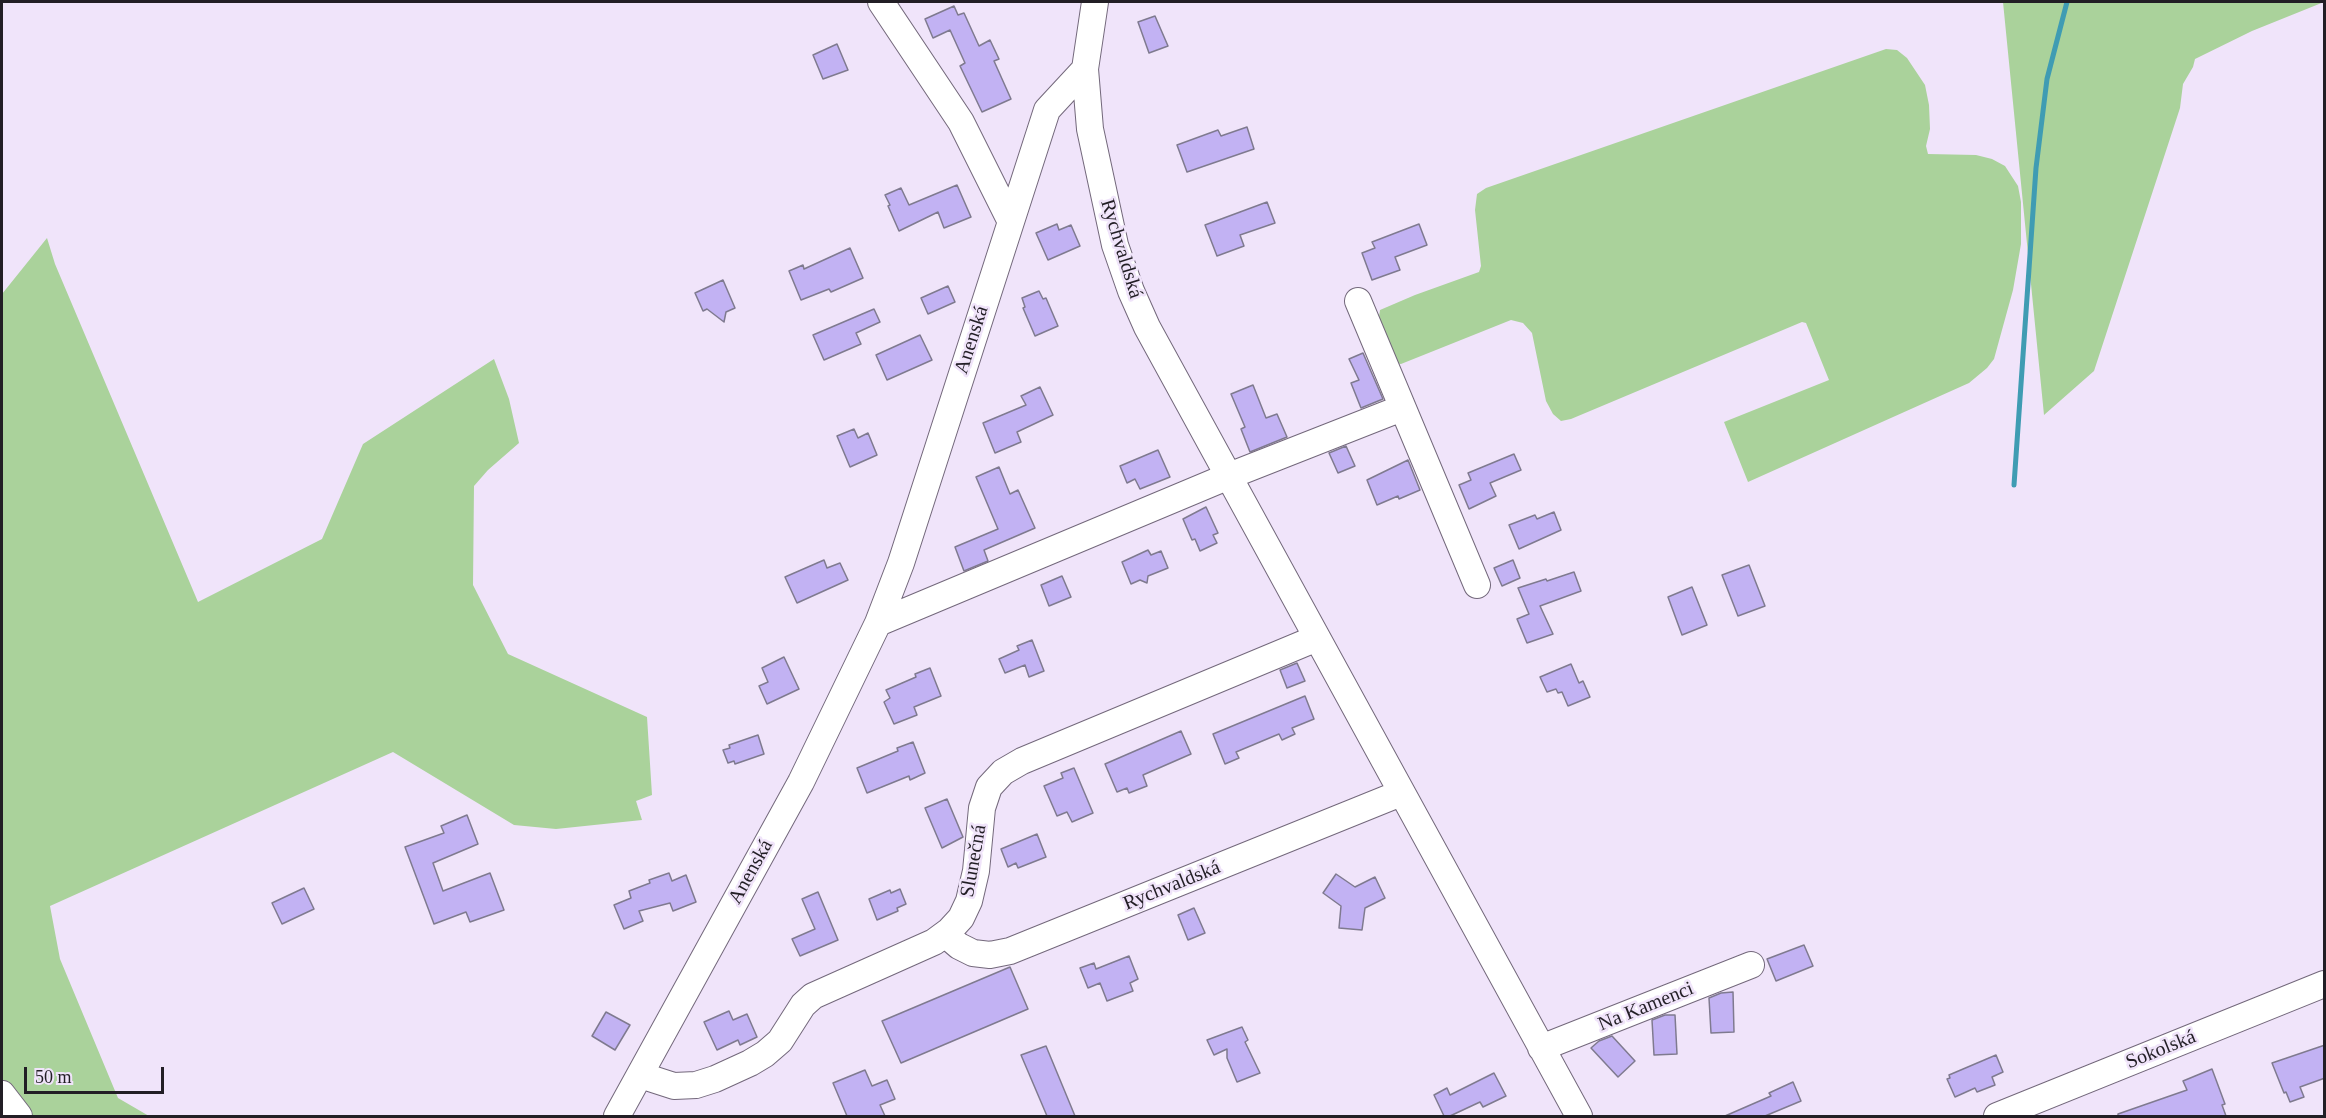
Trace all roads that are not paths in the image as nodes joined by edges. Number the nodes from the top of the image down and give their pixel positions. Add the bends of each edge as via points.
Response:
1 (881, 2) edge
2 (1095, 2) edge
3 (1084, 69) junction
4 (1011, 220) junction
5 (1358, 301) dead end
6 (1402, 408) junction
7 (1229, 476) junction
8 (1477, 585) dead end
9 (878, 623) junction
10 (1317, 638) junction
11 (1401, 793) junction
12 (945, 934) junction
13 (1751, 965) dead end
14 (2325, 984) edge
15 (1541, 1048) junction
16 (640, 1075) junction
17 (2, 1094) edge
18 (19, 1116) edge
19 (617, 1116) edge
20 (1579, 1116) edge
21 (1997, 1116) edge

1 - 4 street via 961,122
2 - 3 street, Rychvaldská
3 - 4 street, Anenská via 1047,110
3 - 7 street, Rychvaldská via 1090,129 1115,245 1147,327
4 - 9 street, Anenská via 901,563
5 - 6 street
6 - 7 street
6 - 8 street
7 - 9 street
7 - 10 street, Rychvaldská
9 - 16 street, Anenská via 801,782
10 - 11 street, Rychvaldská
10 - 12 street, Slunečná via 1003,772 989,787 982,808 969,901 961,918
11 - 12 street, Rychvaldská via 1010,951 973,953
11 - 15 street, Rychvaldská
12 - 16 street, Slunečná via 813,996 780,1041 765,1054 715,1079 674,1086
13 - 15 street, Na Kamenci
14 - 21 street, Sokolská
15 - 20 street, Rychvaldská
16 - 19 street, Anenská
17 - 18 street

